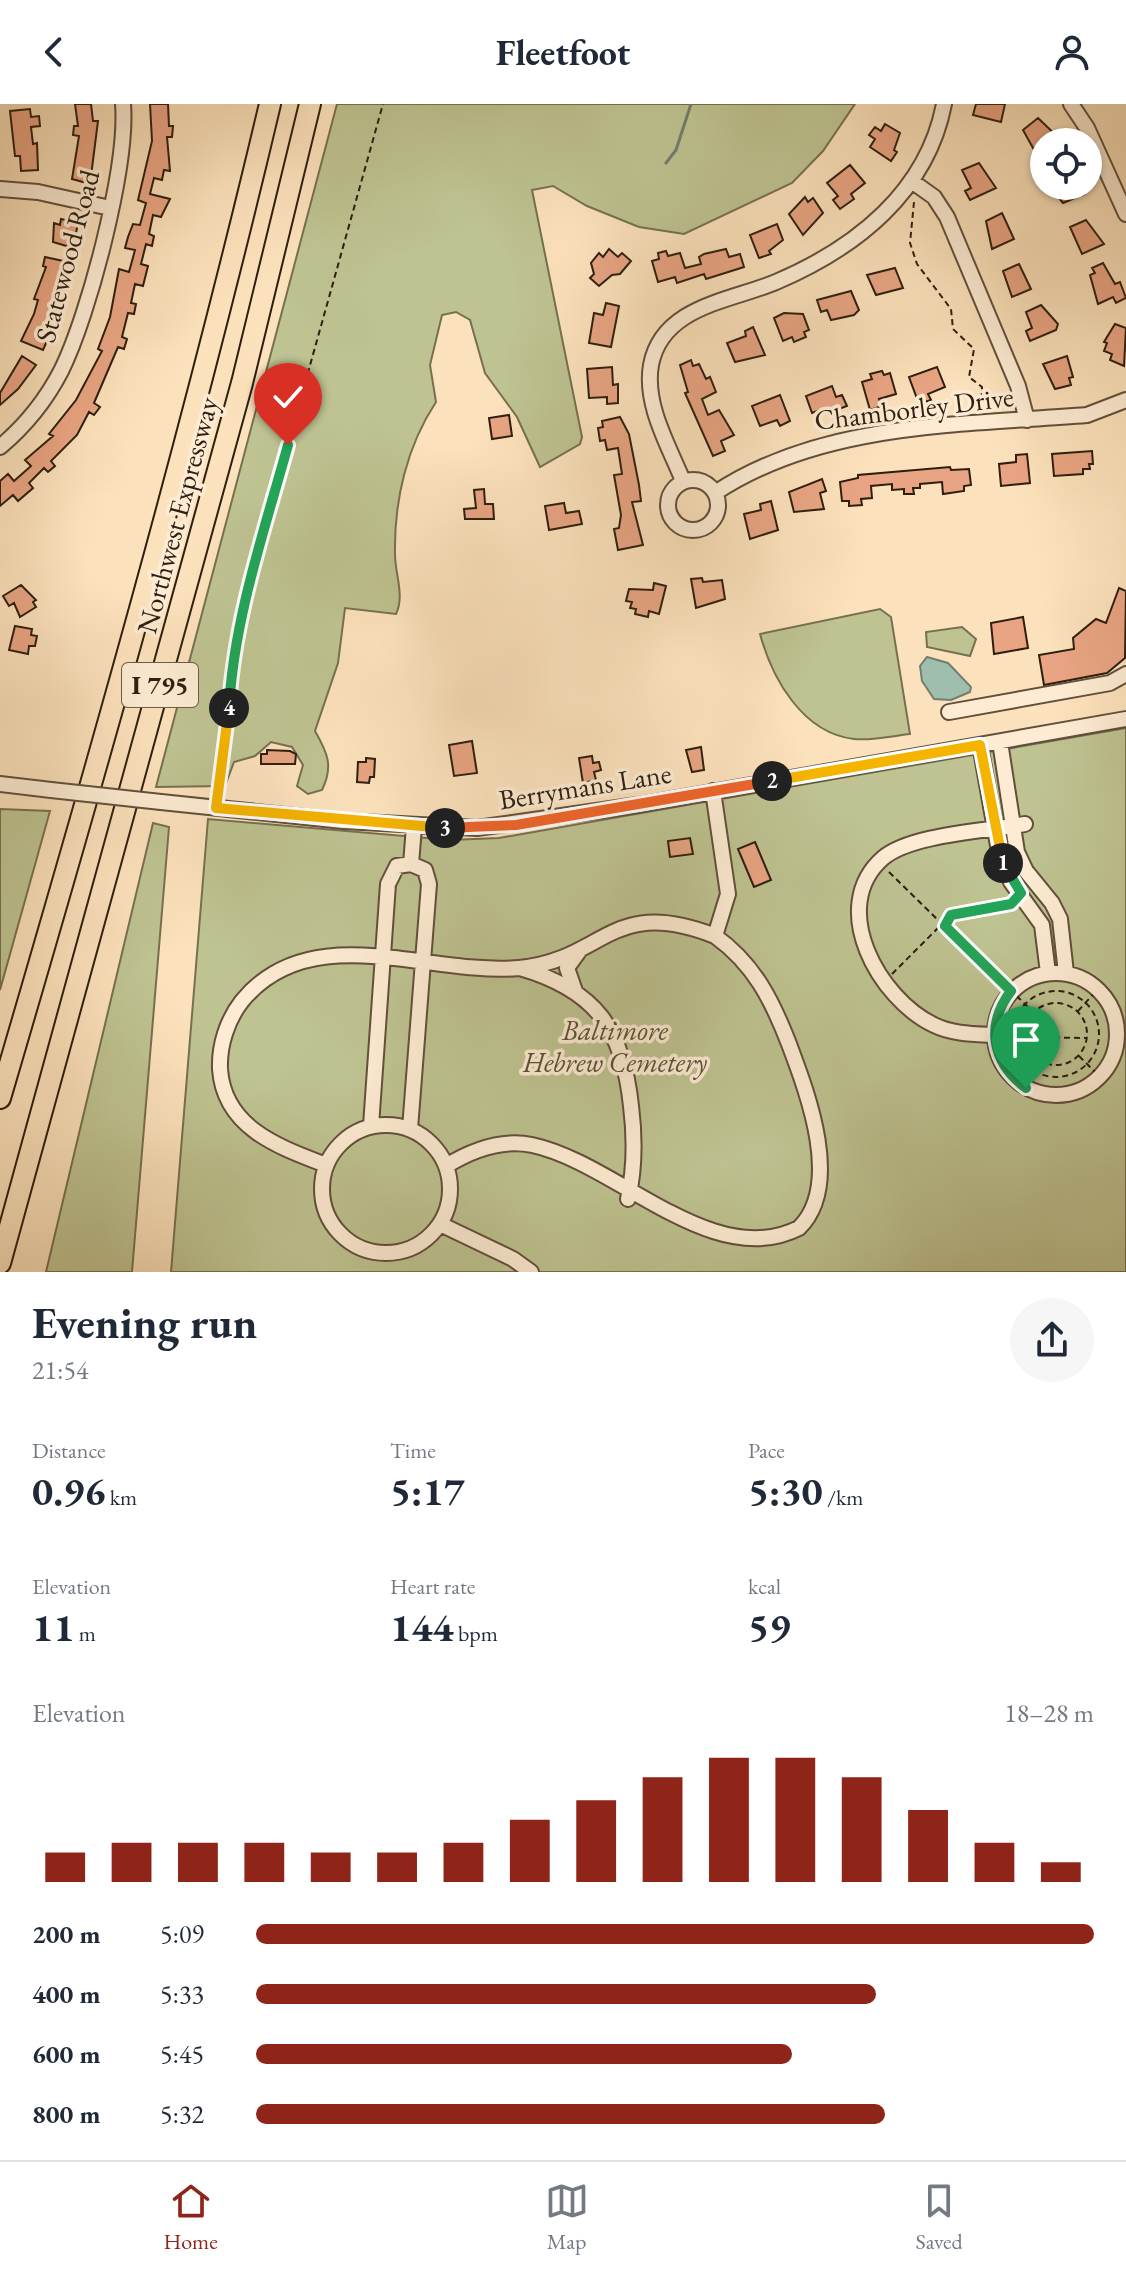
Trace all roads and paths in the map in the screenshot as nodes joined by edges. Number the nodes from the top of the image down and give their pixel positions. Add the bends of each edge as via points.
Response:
1 (123, 104) edge
2 (270, 104) edge
3 (310, 104) edge
4 (383, 104) edge
5 (944, 104) edge
6 (1071, 104) edge
7 (913, 182) junction
8 (0, 189) edge
9 (914, 202) dead end
10 (110, 208) junction
11 (1126, 214) edge
12 (1126, 400) edge
13 (980, 415) dead end
14 (1027, 420) junction
15 (0, 447) edge
16 (683, 481) junction
17 (715, 493) junction
18 (1124, 679) edge
19 (949, 712) dead end
20 (1126, 719) edge
21 (1000, 742) junction
22 (980, 745) junction
23 (0, 784) edge
24 (713, 791) junction
25 (216, 808) junction
26 (1018, 825) junction
27 (414, 827) junction
28 (995, 829) junction
29 (879, 863) junction
30 (411, 864) junction
31 (1021, 893) junction
32 (942, 924) junction
33 (715, 936) junction
34 (583, 947) junction
35 (383, 959) junction
36 (424, 962) junction
37 (520, 968) junction
38 (1048, 973) junction
39 (1066, 973) junction
40 (885, 979) junction
41 (1098, 989) junction
42 (575, 991) junction
43 (1011, 991) junction
44 (1085, 1003) junction
45 (1025, 1004) junction
46 (1078, 1011) junction
47 (1033, 1012) junction
48 (994, 1035) junction
49 (1024, 1037) junction
50 (1087, 1038) junction
51 (1079, 1056) junction
52 (1034, 1057) junction
53 (1087, 1064) junction
54 (1026, 1065) junction
55 (1100, 1077) junction
56 (1013, 1079) junction
57 (0, 1098) edge
58 (371, 1126) junction
59 (410, 1129) junction
60 (326, 1165) junction
61 (446, 1166) junction
62 (628, 1199) junction
63 (440, 1224) junction
64 (692, 1241) dead end
65 (749, 1254) dead end
66 (0, 1263) edge
67 (531, 1272) edge

1 - 10 street, Statewood Road via 123,139
2 - 57 highway, Northwest Expressway / I 795 via 92,783
3 - 66 highway, Northwest Expressway / I 795 via 242,383
4 - 25 path via 231,659
5 - 7 street via 933,146
6 - 11 street
7 - 14 street via 934,197 947,217 1018,386
7 - 16 street via 878,219 809,265 750,293 693,311 663,339 651,364 651,393
8 - 10 street
9 - 13 path via 910,243 917,264 951,309 953,329 974,349 969,377 982,387
10 - 15 street, Statewood Road via 69,353 35,411
12 - 14 street, Chamborley Drive via 1087,415
14 - 17 street, Chamborley Drive via 832,441 765,463
16 - 17 street via 702,481
16 - 17 street via 670,493 668,510 687,530 702,528 714,518
18 - 19 street
20 - 21 street, Berrymans Lane
21 - 22 street, Berrymans Lane
21 - 26 street
22 - 24 street, Berrymans Lane
22 - 28 street
23 - 25 street, Berrymans Lane, bridge
24 - 27 street, Berrymans Lane via 516,825
24 - 33 street via 728,894
25 - 27 street, Berrymans Lane
26 - 28 street
26 - 39 street via 1021,863 1060,919
27 - 30 street
28 - 29 street via 904,846
28 - 31 street via 1006,872
29 - 32 path
29 - 40 street via 860,898 859,927 866,950
30 - 35 street via 397,866 389,878
30 - 36 street via 428,877
31 - 32 path via 1011,904 951,915
31 - 38 street via 1042,925
32 - 40 path
32 - 43 path
33 - 34 street via 677,923 643,922
33 - 65 street via 748,964 772,1003 806,1091 820,1160 818,1194 803,1224 773,1248
34 - 37 street
34 - 42 street via 567,968
35 - 36 street
35 - 58 street
35 - 60 street via 322,956 272,972 237,1008 224,1038 220,1071 241,1120 264,1138
36 - 37 street
36 - 59 street
37 - 42 street
38 - 39 street
38 - 43 street
39 - 41 street
40 - 48 street via 908,1008 934,1025
41 - 44 path
41 - 55 street via 1111,1007 1117,1036 1115,1053
42 - 62 street via 611,1028 628,1076 634,1147
43 - 45 path
43 - 48 street via 995,1020
44 - 45 path via 1059,991
44 - 46 path
44 - 53 path via 1096,1019 1099,1037
45 - 47 path
45 - 54 path via 1013,1034
46 - 47 path via 1057,1003
46 - 50 path
47 - 49 path
48 - 56 street via 1000,1060
49 - 50 path
49 - 52 path
50 - 51 path
51 - 52 path via 1053,1066
51 - 53 path
52 - 54 path
53 - 54 path via 1061,1077
53 - 55 path
54 - 56 path
55 - 56 street via 1078,1092 1052,1096
58 - 59 street
58 - 60 street via 348,1136
59 - 61 street via 433,1144
60 - 63 street via 324,1207 330,1222 351,1243 375,1252 400,1252 424,1241
61 - 62 street via 483,1148 535,1146
61 - 63 street via 450,1199
62 - 64 street
63 - 67 street

